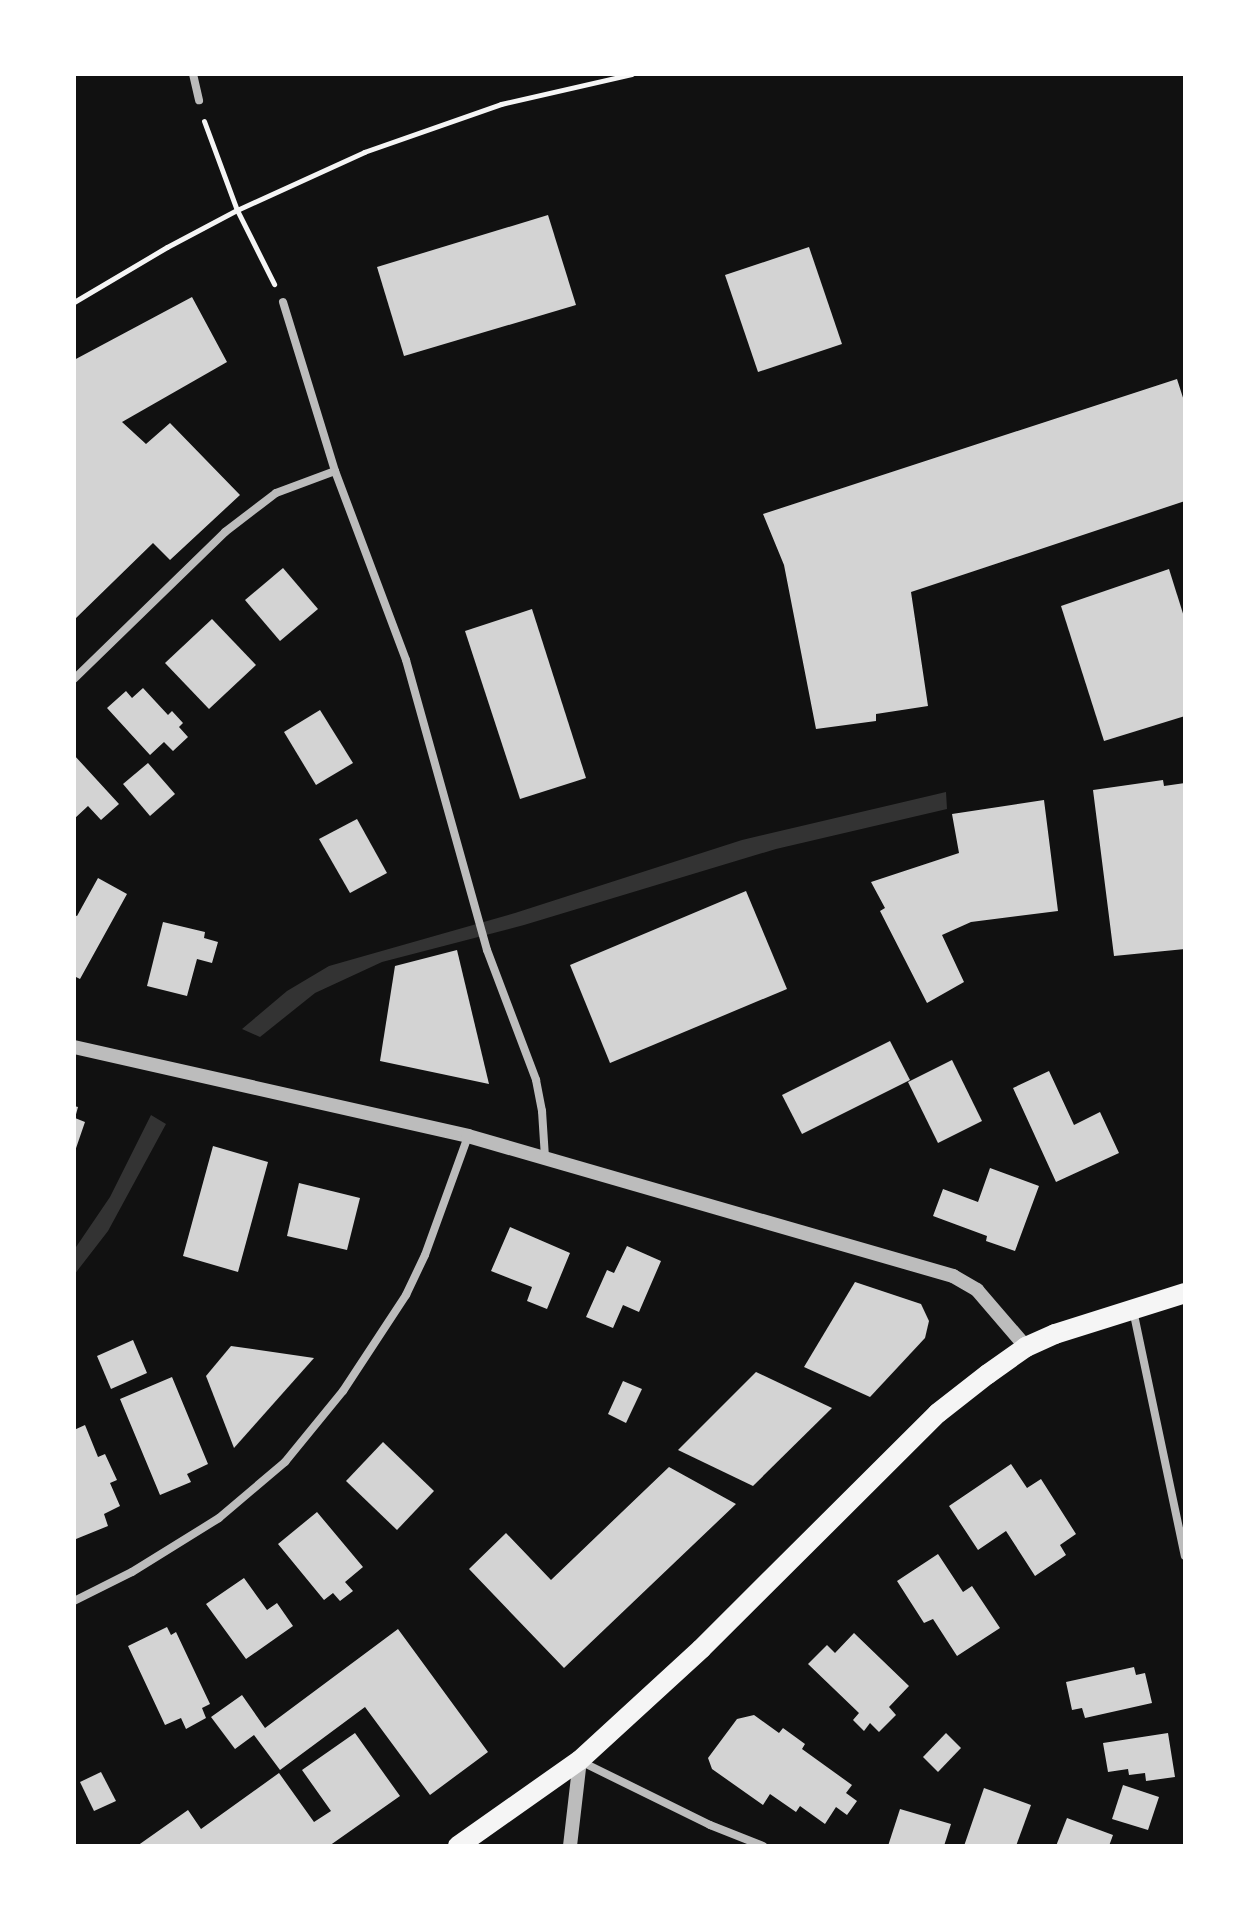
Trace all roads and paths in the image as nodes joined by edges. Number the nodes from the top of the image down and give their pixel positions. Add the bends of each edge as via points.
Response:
1 (193, 74) edge
2 (632, 74) edge
3 (199, 100) joint
4 (237, 210) junction
5 (74, 302) edge
6 (283, 302) joint
7 (335, 471) junction
8 (74, 679) edge
9 (74, 1047) edge
10 (468, 1136) junction
11 (545, 1158) junction
12 (1185, 1293) edge
13 (1133, 1309) junction
14 (1026, 1347) junction
15 (1185, 1556) edge
16 (74, 1601) edge
17 (580, 1760) junction
18 (458, 1846) edge
19 (570, 1846) edge
20 (763, 1846) edge

1 - 3 street
2 - 4 path via 501,104 364,152
3 - 4 path
4 - 5 path
4 - 6 path
6 - 7 street
7 - 8 street via 276,493 225,532
7 - 11 street via 406,660 487,950 536,1080
9 - 10 street
10 - 11 street
10 - 16 street via 406,1295 343,1391 285,1462 219,1518
11 - 14 street via 958,1278 980,1294
12 - 13 main road
13 - 14 main road
13 - 15 street
14 - 17 main road via 938,1413 701,1649
17 - 18 main road
17 - 19 street
17 - 20 street

